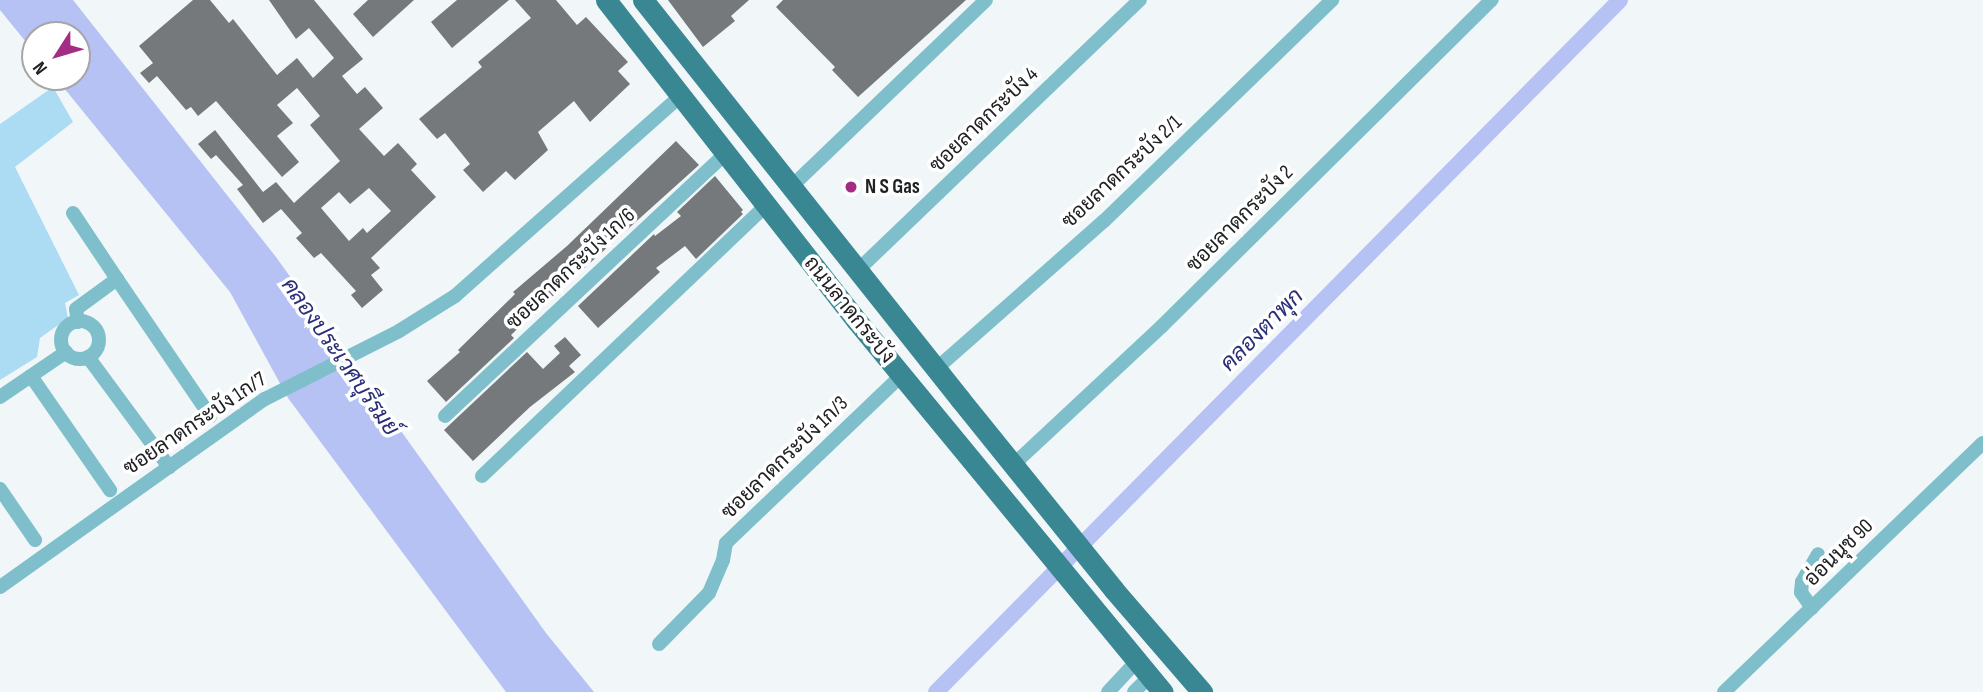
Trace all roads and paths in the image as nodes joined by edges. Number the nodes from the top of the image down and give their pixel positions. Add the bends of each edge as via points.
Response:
1 (606, 0) edge
2 (643, 0) edge
3 (986, 0) edge
4 (1140, 0) edge
5 (1332, 0) edge
6 (1492, 0) edge
7 (680, 96) junction
8 (725, 154) junction
9 (791, 187) junction
10 (766, 206) junction
11 (73, 213) dead end
12 (857, 271) junction
13 (117, 279) junction
14 (78, 322) junction
15 (66, 352) junction
16 (88, 357) junction
17 (936, 369) junction
18 (902, 374) junction
19 (31, 376) junction
20 (0, 397) edge
21 (210, 416) dead end
22 (445, 416) dead end
23 (1983, 443) edge
24 (1013, 465) junction
25 (169, 467) junction
26 (482, 476) dead end
27 (0, 489) edge
28 (110, 490) dead end
29 (35, 540) dead end
30 (1818, 554) dead end
31 (0, 587) edge
32 (1812, 608) junction
33 (659, 644) dead end
34 (1150, 676) edge
35 (1108, 692) edge
36 (1134, 692) edge
37 (1202, 692) edge
38 (1724, 692) edge

1 - 7 main road, ถนนลาดกระบัง
2 - 9 main road, ถนนลาดกระบัง
3 - 9 street
4 - 12 street, ซอยลาดกระบัง 4
5 - 17 street, ซอยลาดกระบัง 2/1 via 1104,221
6 - 24 street, ซอยลาดกระบัง 2 via 1162,326
7 - 8 main road, ถนนลาดกระบัง
7 - 25 street, ซอยลาดกระบัง 1ก/7 via 455,296 399,331 265,399
8 - 10 main road, ถนนลาดกระบัง
8 - 22 street, ซอยลาดกระบัง 1ก/6
9 - 12 main road, ถนนลาดกระบัง
10 - 18 main road, ถนนลาดกระบัง
10 - 26 street
11 - 13 street
12 - 17 main road, ถนนลาดกระบัง
13 - 14 street via 76,309
13 - 21 street
14 - 15 street via 62,334
14 - 16 street via 93,326 99,337 97,349
15 - 16 street via 76,359
15 - 19 street
16 - 25 street
17 - 24 main road, ถนนลาดกระบัง
18 - 33 street, ซอยลาดกระบัง 1ก/3 via 726,543 709,593
18 - 34 main road, ถนนลาดกระบัง
19 - 20 street
19 - 28 street
23 - 32 street, อ่อนนุช 90
24 - 37 main road, ถนนลาดกระบัง
25 - 31 street, ซอยลาดกระบัง 1ก/7
27 - 29 street
30 - 32 street via 1802,582 1801,592
32 - 38 street, อ่อนนุช 90
34 - 35 street
34 - 36 street

